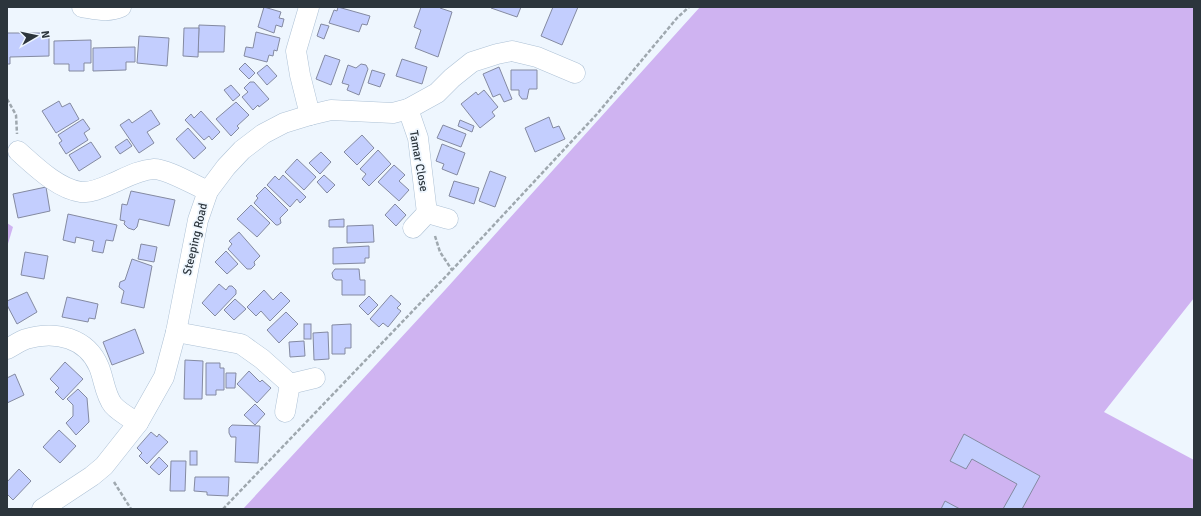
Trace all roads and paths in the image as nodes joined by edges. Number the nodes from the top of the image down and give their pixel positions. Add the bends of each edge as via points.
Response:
1 (82, 7) edge
2 (121, 7) edge
3 (309, 7) edge
4 (689, 7) edge
5 (575, 73) dead end
6 (7, 99) edge
7 (408, 109) junction
8 (310, 115) junction
9 (18, 151) joint
10 (208, 191) junction
11 (427, 213) junction
12 (448, 219) dead end
13 (413, 228) dead end
14 (452, 270) junction
15 (176, 332) junction
16 (7, 349) edge
17 (315, 378) dead end
18 (290, 384) junction
19 (285, 412) dead end
20 (138, 423) junction
21 (104, 466) junction
22 (42, 509) edge
23 (131, 509) edge
24 (223, 509) edge

1 - 2 street via 114,10
3 - 8 street via 296,51
4 - 14 path via 676,18 597,114
5 - 7 street, Steeping Road via 538,57 518,52 497,54 472,62 437,92
6 - 9 path via 16,115
7 - 8 street, Steeping Road via 393,112 331,110
7 - 11 street, Tamar Close via 418,138
8 - 10 street, Steeping Road via 284,123 258,138 242,150
9 - 10 street via 64,187 82,192 102,188 137,172 154,169 164,170
10 - 15 street, Steeping Road via 198,220
11 - 12 street
11 - 13 street
11 - 14 path via 440,252
14 - 24 path
15 - 18 street via 241,344
15 - 20 street, Steeping Road via 164,377
16 - 20 street via 26,339 46,336 76,340 95,358 114,406
17 - 18 street
18 - 19 street
20 - 21 street, Steeping Road
21 - 22 street, Steeping Road
21 - 23 path

